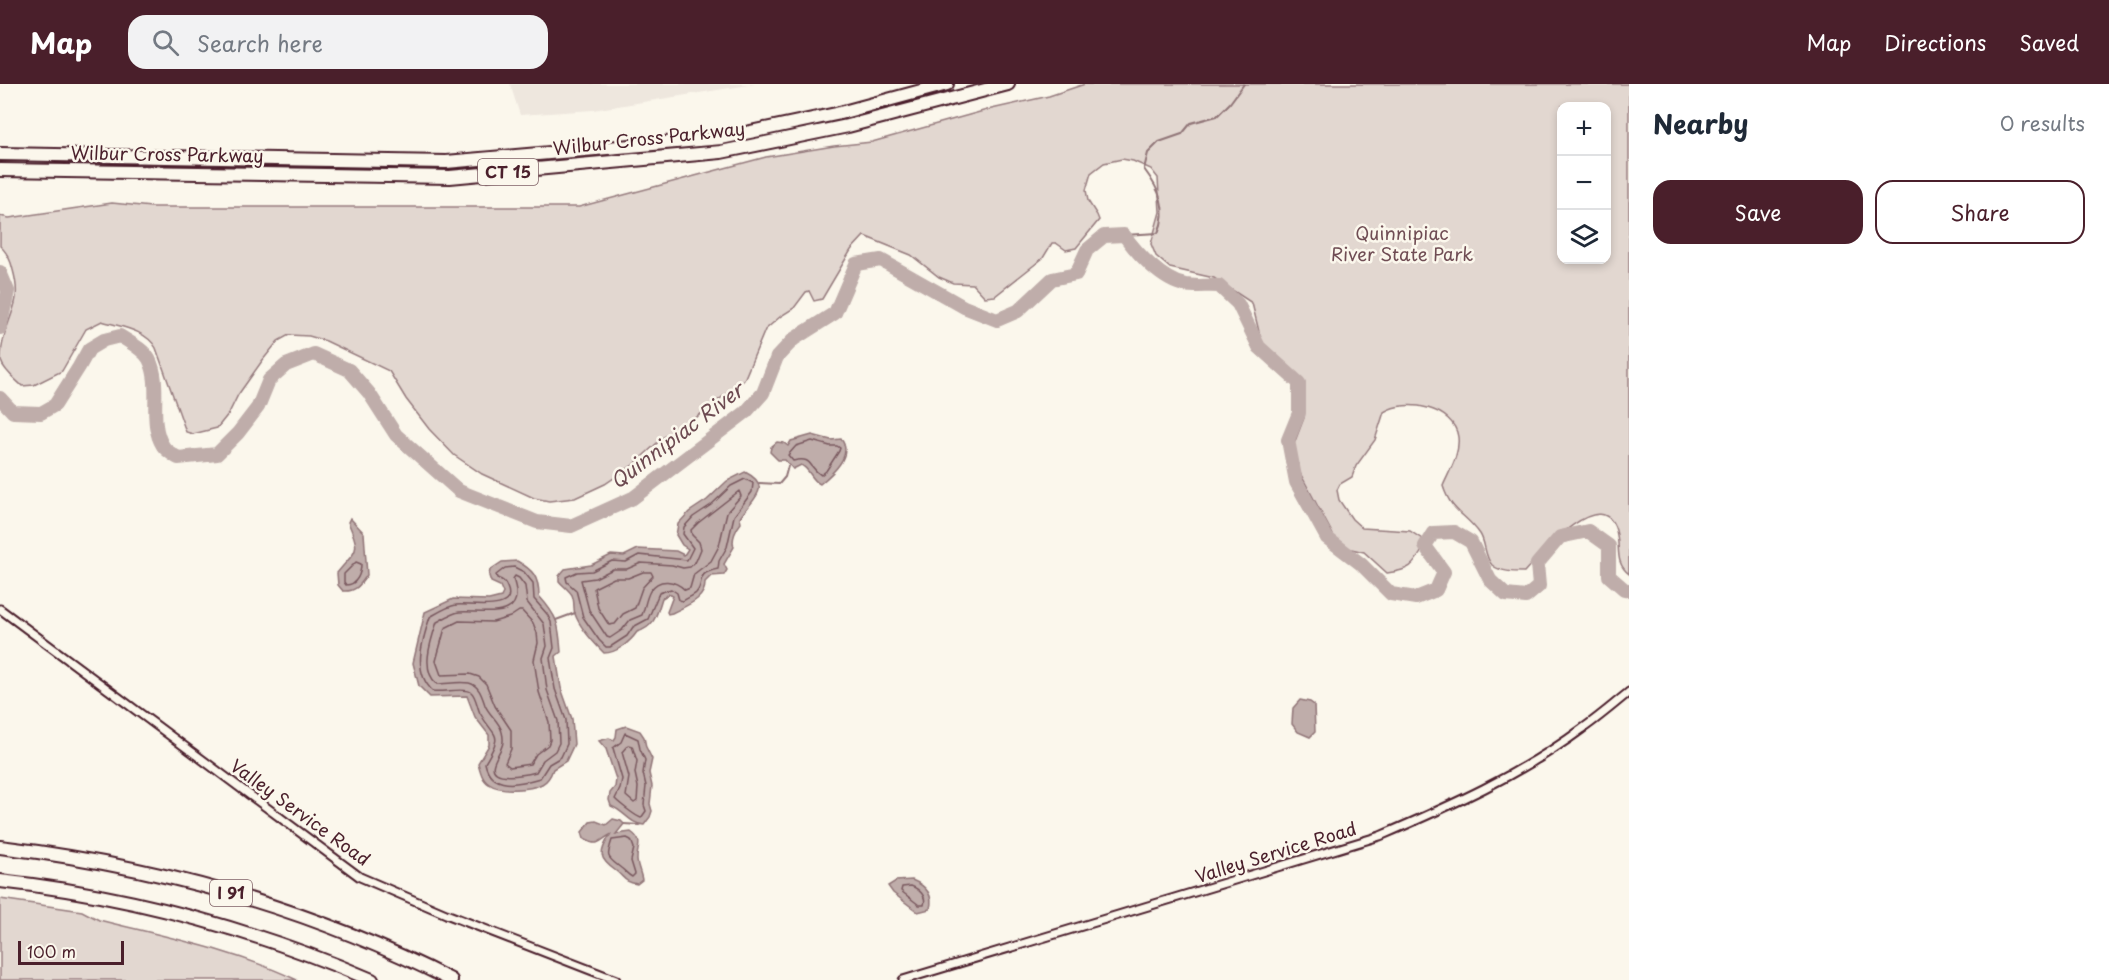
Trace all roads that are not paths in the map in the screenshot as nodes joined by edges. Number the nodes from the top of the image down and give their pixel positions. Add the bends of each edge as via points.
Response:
1 (947, 84) edge
2 (1008, 84) edge
3 (0, 154) edge
4 (0, 170) edge
5 (0, 609) edge
6 (1629, 692) edge
7 (0, 847) edge
8 (0, 881) edge
9 (372, 980) edge
10 (451, 980) edge
11 (616, 980) edge
12 (903, 980) edge

1 - 3 highway, Wilbur Cross Parkway / CT 15 via 836,114 722,138 446,162
2 - 4 highway, Wilbur Cross Parkway / CT 15 via 848,126 721,152 450,177
5 - 11 street, Valley Service Road via 360,877
6 - 12 street, Valley Service Road via 1582,730 1505,778 1380,837
7 - 10 highway, I 91 via 111,864 220,890 343,932
8 - 9 highway, I 91 via 80,892 187,916 286,946

